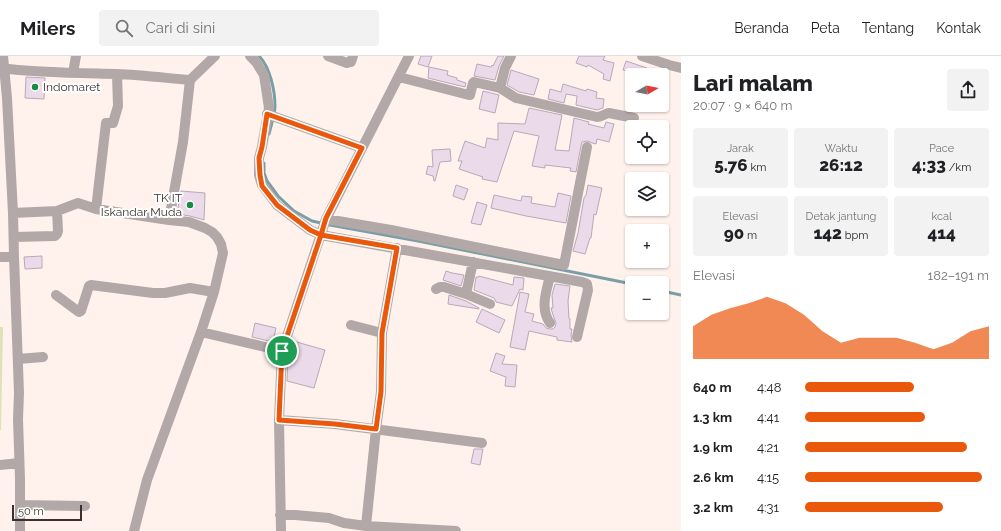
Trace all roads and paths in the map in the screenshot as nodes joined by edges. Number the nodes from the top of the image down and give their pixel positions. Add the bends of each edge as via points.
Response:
1 (3, 56) edge
2 (76, 56) edge
3 (215, 56) edge
4 (250, 56) edge
5 (328, 56) edge
6 (353, 56) edge
7 (409, 56) edge
8 (511, 56) edge
9 (642, 56) edge
10 (2, 68) edge
11 (681, 68) edge
12 (73, 73) junction
13 (117, 74) junction
14 (399, 77) junction
15 (190, 80) junction
16 (500, 88) junction
17 (267, 114) junction
18 (634, 118) dead end
19 (587, 147) dead end
20 (362, 148) junction
21 (96, 209) junction
22 (57, 211) junction
23 (13, 212) junction
24 (326, 218) junction
25 (169, 220) junction
26 (321, 235) junction
27 (14, 237) junction
28 (397, 248) junction
29 (0, 257) edge
30 (14, 257) junction
31 (473, 262) junction
32 (550, 276) junction
33 (436, 289) dead end
34 (214, 292) junction
35 (466, 294) junction
36 (56, 295) dead end
37 (490, 304) dead end
38 (550, 323) dead end
39 (351, 325) dead end
40 (201, 332) junction
41 (382, 333) junction
42 (577, 337) dead end
43 (282, 351) junction
44 (43, 357) dead end
45 (18, 359) junction
46 (279, 420) junction
47 (376, 429) junction
48 (482, 443) dead end
49 (19, 463) junction
50 (0, 466) edge
51 (20, 505) junction
52 (85, 506) dead end
53 (280, 515) junction
54 (366, 529) edge
55 (20, 531) edge
56 (134, 531) edge
57 (281, 531) edge
58 (456, 531) edge

1 - 10 street
2 - 12 street
3 - 15 street
4 - 17 street via 264,75 269,108
5 - 6 street via 347,63
7 - 14 street
8 - 16 street
9 - 11 street
10 - 12 street
10 - 23 street via 7,98
12 - 13 street
13 - 15 street
13 - 21 street via 118,106 113,123 106,123
14 - 16 street via 468,96 474,82
14 - 20 street
15 - 25 street via 183,142
16 - 18 street via 516,98 597,117 609,113
17 - 20 street
17 - 26 street via 259,158 262,186 277,205 310,230
19 - 24 street via 564,265
20 - 24 street
21 - 22 street via 78,203
21 - 25 street
22 - 23 street
22 - 27 street via 58,231 55,236
23 - 27 street
24 - 26 street
25 - 34 street via 189,222 205,228 222,244 223,253
26 - 28 street
26 - 43 street
27 - 30 street
28 - 31 street
28 - 41 street
29 - 30 street
30 - 45 street
31 - 32 street
31 - 35 street
32 - 38 street via 544,304
32 - 42 street via 588,285
33 - 35 street via 442,287
34 - 36 street via 190,288 153,293 91,285 79,312
34 - 40 street
35 - 37 street
39 - 41 street
40 - 43 street
40 - 56 street via 147,480
41 - 47 street via 381,392
43 - 46 street
44 - 45 street
45 - 49 street
46 - 47 street
46 - 53 street
47 - 48 street
47 - 54 street
49 - 50 street
49 - 51 street
51 - 52 street
51 - 55 street
53 - 54 street via 329,518
53 - 57 street
54 - 58 street

